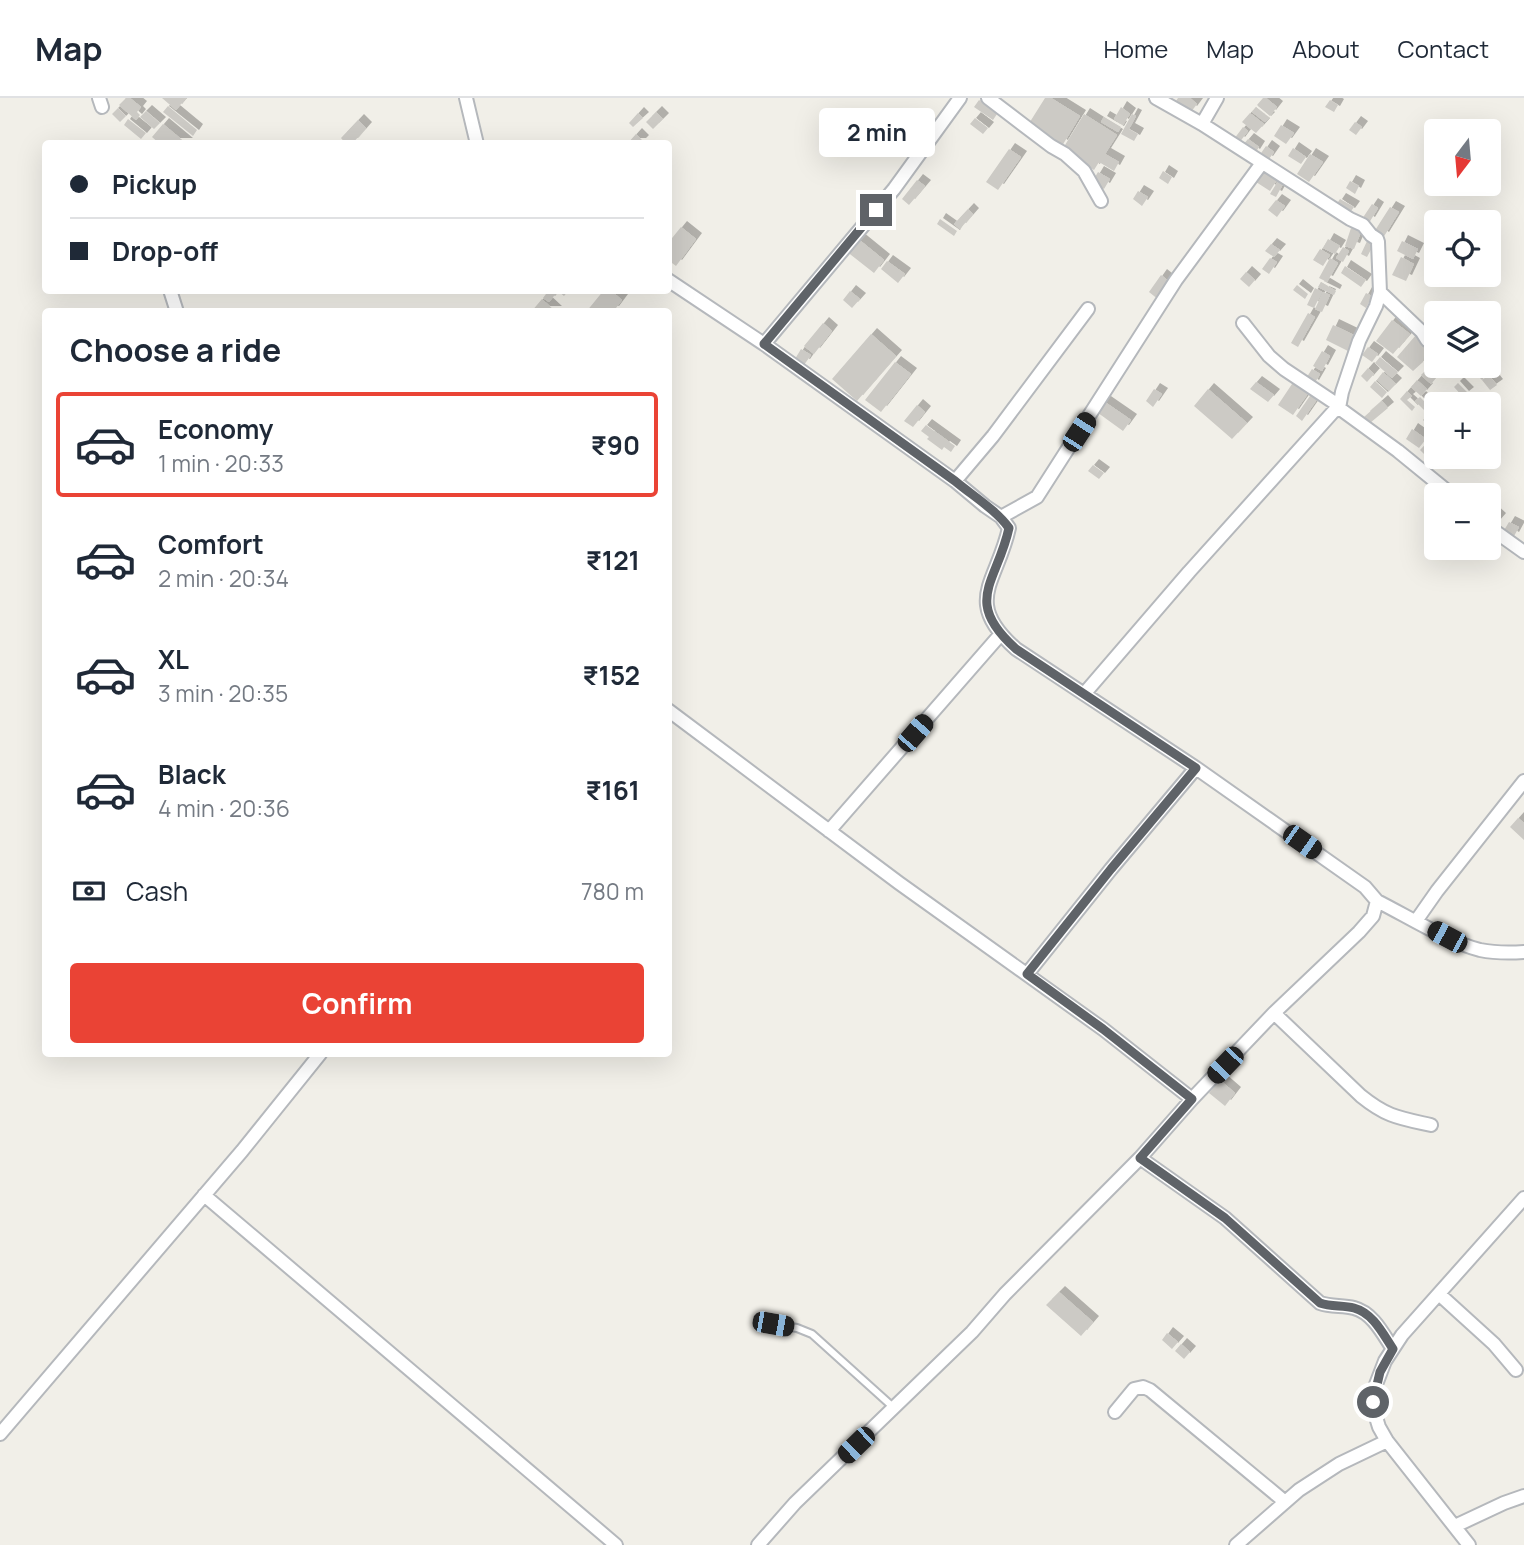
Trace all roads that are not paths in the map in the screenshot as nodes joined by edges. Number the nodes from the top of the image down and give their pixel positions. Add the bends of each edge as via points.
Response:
1 (466, 98) edge
2 (960, 98) edge
3 (988, 98) edge
4 (1156, 98) edge
5 (1217, 98) edge
6 (1202, 124) junction
7 (476, 140) edge
8 (1262, 163) junction
9 (1101, 201) dead end
10 (672, 283) edge
11 (1380, 292) junction
12 (1088, 309) dead end
13 (1243, 323) dead end
14 (1424, 335) edge
15 (764, 344) junction
16 (1338, 407) junction
17 (955, 481) junction
18 (1438, 483) edge
19 (1001, 517) junction
20 (1501, 536) edge
21 (1524, 552) edge
22 (1000, 635) junction
23 (1084, 694) junction
24 (672, 713) edge
25 (1196, 768) junction
26 (1524, 781) edge
27 (829, 831) junction
28 (1377, 901) junction
29 (1416, 921) junction
30 (1524, 952) edge
31 (1027, 974) junction
32 (1274, 1013) junction
33 (318, 1057) edge
34 (1192, 1099) junction
35 (1431, 1125) dead end
36 (1140, 1158) junction
37 (204, 1195) junction
38 (1524, 1198) edge
39 (1439, 1294) junction
40 (773, 1324) dead end
41 (1393, 1349) junction
42 (1516, 1370) dead end
43 (894, 1409) junction
44 (1115, 1412) dead end
45 (0, 1434) edge
46 (1387, 1441) junction
47 (1524, 1496) edge
48 (1284, 1502) junction
49 (1455, 1525) junction
50 (616, 1545) edge
51 (758, 1545) edge
52 (1236, 1545) edge
53 (1469, 1545) edge

1 - 7 street
2 - 15 street via 894,189
3 - 9 street via 1084,171
4 - 6 street
5 - 6 street
6 - 8 street
8 - 11 street via 1363,225 1377,239
8 - 19 street via 1176,280 1037,497
10 - 15 street
11 - 14 street
11 - 16 street
12 - 17 street
13 - 16 street via 1269,356
15 - 17 street
16 - 18 street
16 - 23 street
17 - 19 street
19 - 22 street via 1009,528 987,596 987,611
20 - 21 street
22 - 23 street
22 - 27 street
23 - 25 street
24 - 27 street
25 - 28 street via 1365,887
25 - 31 street
26 - 29 street
27 - 31 street
28 - 29 street
28 - 32 street via 1369,922
29 - 30 street via 1479,950
31 - 34 street
32 - 34 street
32 - 35 street via 1374,1107 1400,1119
33 - 37 street
34 - 36 street
36 - 41 street via 1225,1218 1320,1303 1366,1314
36 - 43 street
37 - 45 street
37 - 50 street
38 - 39 street
39 - 41 street
39 - 42 street
40 - 43 lane via 812,1334
41 - 46 street via 1380,1372 1373,1402
43 - 51 street via 795,1503
44 - 48 street via 1134,1389 1150,1390
46 - 48 street via 1339,1464
46 - 49 street
47 - 49 street
48 - 52 street
49 - 53 street

